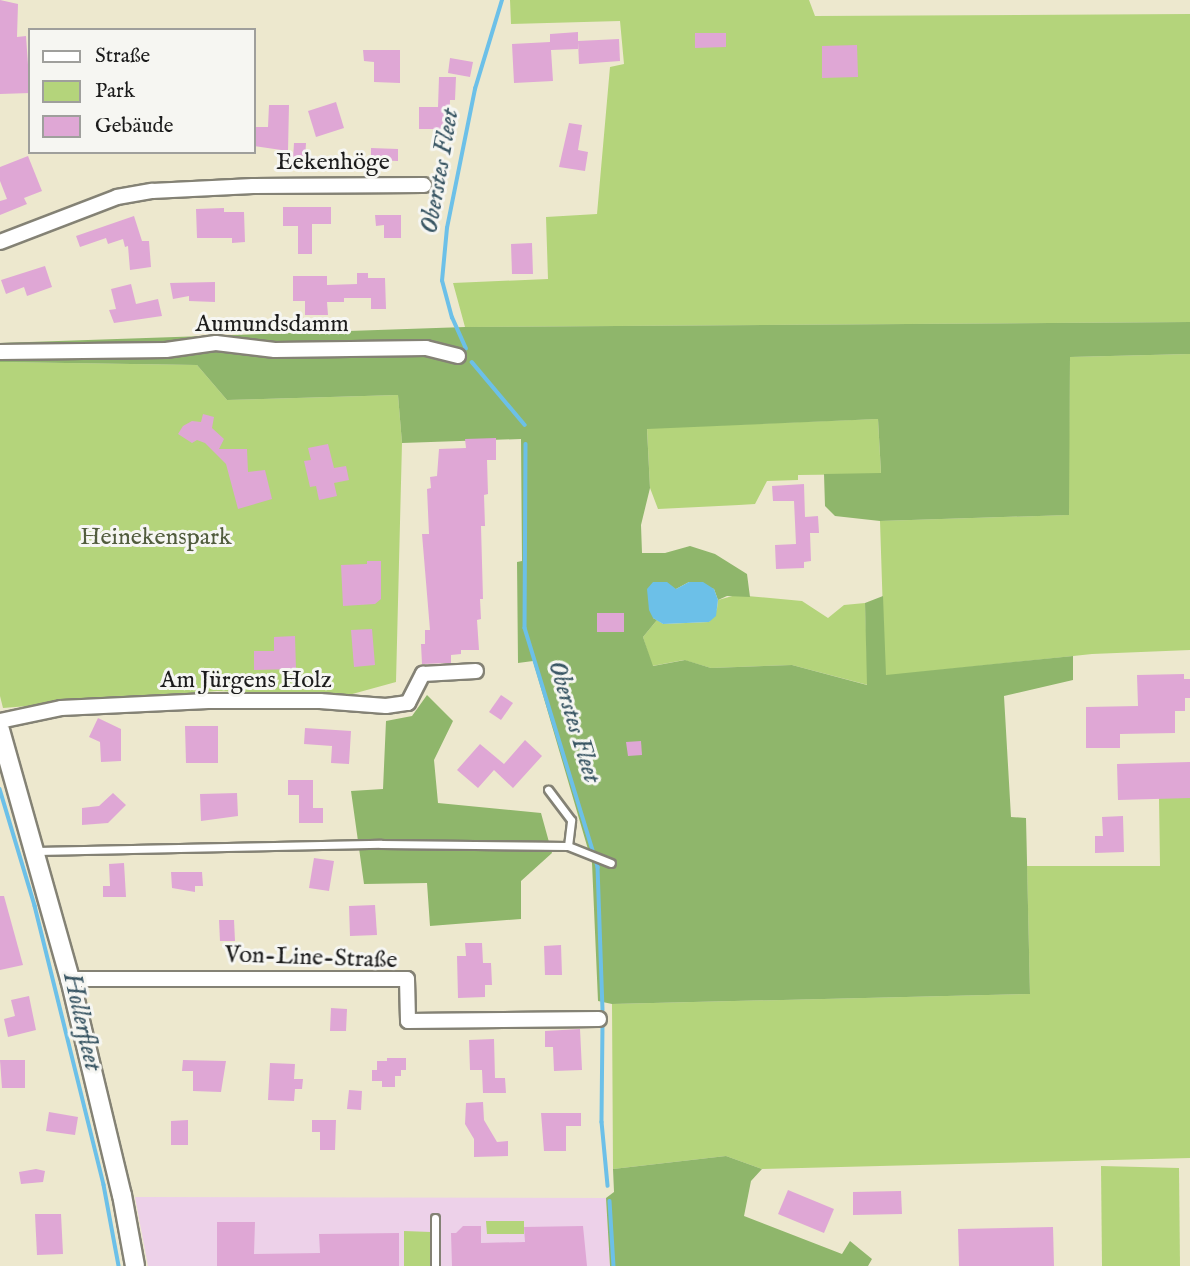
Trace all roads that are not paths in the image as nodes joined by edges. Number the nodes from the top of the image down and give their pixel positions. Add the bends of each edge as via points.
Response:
1 (424, 185) dead end
2 (0, 243) edge
3 (0, 352) edge
4 (458, 356) dead end
5 (476, 671) dead end
6 (0, 721) edge
7 (0, 730) edge
8 (548, 790) dead end
9 (568, 846) junction
10 (35, 851) junction
11 (611, 863) dead end
12 (70, 979) junction
13 (599, 1019) dead end
14 (435, 1218) dead end
15 (435, 1265) edge
16 (135, 1266) edge

1 - 2 street, Eekenhöge via 152,191 117,197
3 - 4 street, Aumundsdamm via 166,350 216,343 275,350 426,348
5 - 6 street, Am Jürgens Holz via 424,674 408,703 386,706 208,701 61,708
7 - 10 street
8 - 9 lane via 571,820
9 - 10 lane via 381,844
9 - 11 lane
10 - 12 street
12 - 13 street, Von-Line-Straße via 407,979 408,1021
12 - 16 street
14 - 15 lane

